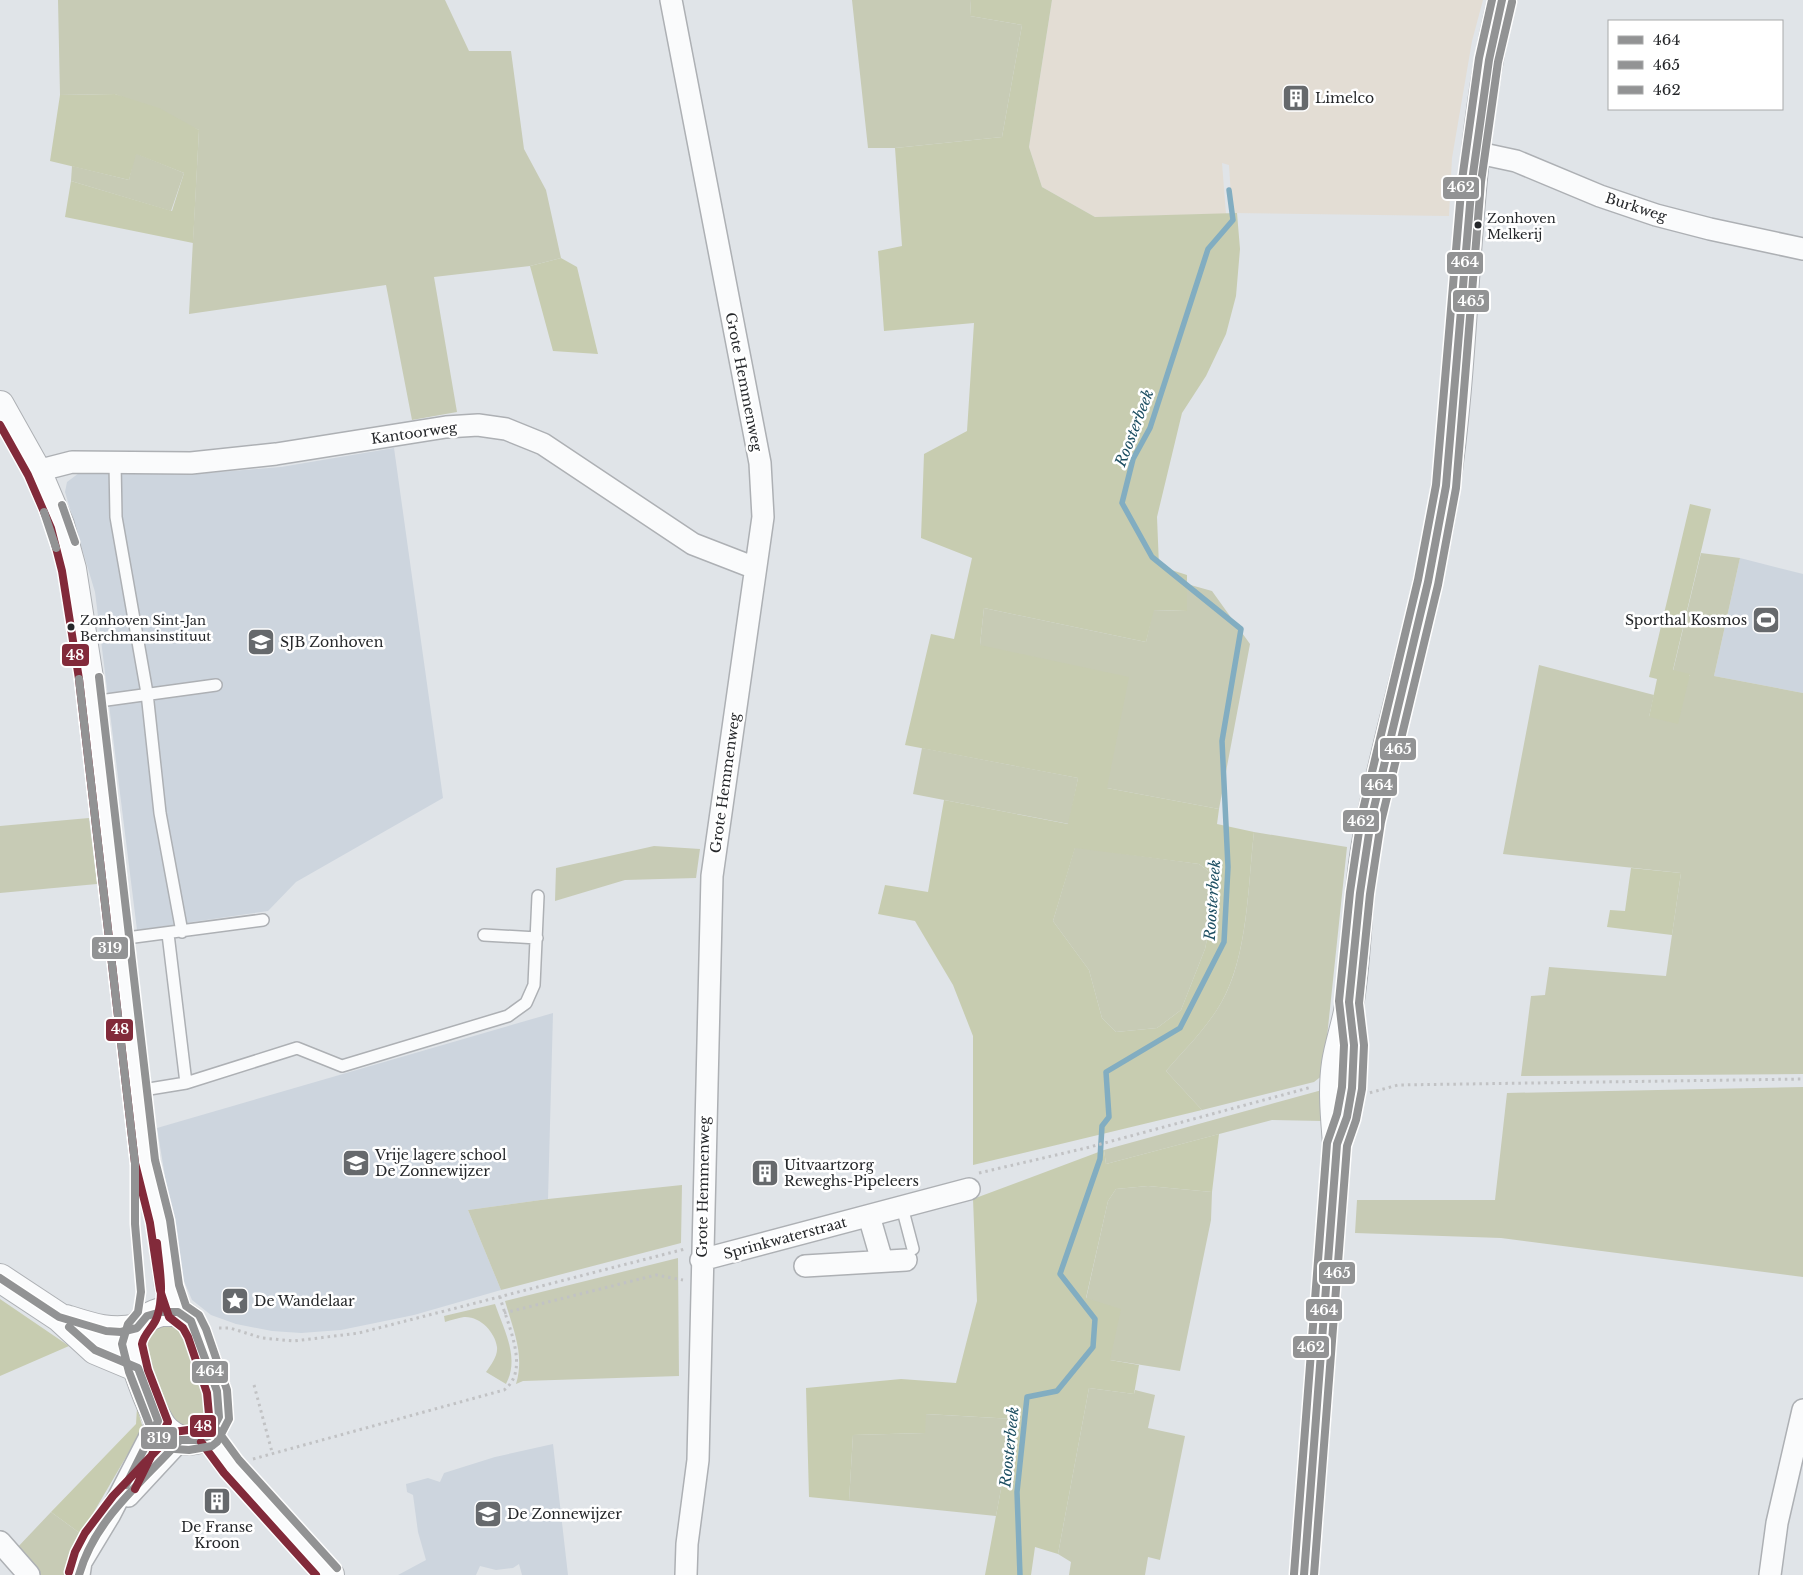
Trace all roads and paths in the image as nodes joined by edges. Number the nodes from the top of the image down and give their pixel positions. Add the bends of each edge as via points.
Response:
1 (671, 0) edge
2 (1502, 0) edge
3 (1474, 152) junction
4 (1803, 248) edge
5 (0, 405) edge
6 (115, 463) junction
7 (37, 471) junction
8 (755, 568) junction
9 (216, 685) dead end
10 (147, 693) junction
11 (92, 702) junction
12 (538, 896) dead end
13 (263, 920) dead end
14 (182, 932) junction
15 (168, 934) junction
16 (484, 935) dead end
17 (537, 938) junction
18 (119, 939) junction
19 (1803, 1079) edge
20 (186, 1084) junction
21 (1316, 1086) dead end
22 (137, 1091) junction
23 (1360, 1095) dead end
24 (1086, 1148) dead end
25 (146, 1162) junction
26 (969, 1189) dead end
27 (902, 1207) junction
28 (869, 1216) junction
29 (910, 1254) joint
30 (882, 1261) junction
31 (701, 1262) junction
32 (805, 1266) dead end
33 (0, 1278) edge
34 (500, 1297) junction
35 (178, 1312) junction
36 (504, 1313) junction
37 (59, 1317) junction
38 (142, 1322) junction
39 (197, 1333) junction
40 (138, 1368) junction
41 (254, 1385) dead end
42 (1803, 1410) edge
43 (158, 1421) junction
44 (209, 1436) junction
45 (180, 1440) junction
46 (272, 1452) junction
47 (231, 1466) junction
48 (110, 1514) junction
49 (0, 1542) edge
50 (29, 1575) edge
51 (79, 1575) edge
52 (330, 1575) edge
53 (686, 1575) edge
54 (1304, 1575) edge
55 (1770, 1575) edge

1 - 8 street, Grote Hemmenweg via 760,463 763,517
2 - 3 street
3 - 4 street, Burkweg via 1516,162 1600,196 1656,214 1730,234
3 - 54 street via 1455,404 1445,489 1423,609 1379,780 1358,900 1349,1007 1353,1080 1346,1124 1337,1144
5 - 7 street
6 - 7 street, Kantoorweg via 72,462
6 - 8 street, Kantoorweg via 190,463 276,454 446,427 478,425 506,429 544,444 693,544
6 - 10 lane via 116,517
7 - 11 street via 60,525 72,570
8 - 31 street, Grote Hemmenweg via 712,876
9 - 10 lane
10 - 11 lane
10 - 14 lane via 160,813
11 - 18 street
12 - 17 lane
13 - 14 lane
14 - 15 lane
15 - 18 lane
15 - 20 lane
16 - 17 lane
17 - 20 lane via 534,985 526,1003 508,1016 342,1066 297,1048
18 - 22 street
19 - 23 path via 1398,1085
20 - 22 lane
21 - 24 path
22 - 25 street
25 - 35 street via 160,1221 170,1287
25 - 38 street via 145,1223 151,1292
26 - 27 street, Sprinkwaterstraat
27 - 28 street, Sprinkwaterstraat
27 - 29 lane
28 - 30 street
28 - 31 street, Sprinkwaterstraat
29 - 30 street
30 - 32 street
31 - 34 path
31 - 36 path
31 - 53 street, Grote Hemmenweg via 698,1460
33 - 37 street
34 - 36 path
34 - 39 path via 359,1334 327,1338 294,1341 262,1338 230,1328 213,1328
35 - 38 street via 161,1312
35 - 39 street via 191,1321
36 - 46 path via 518,1360 512,1384 504,1390
37 - 38 street via 106,1331 121,1332
37 - 40 street via 95,1350
38 - 40 street via 132,1343
39 - 44 street via 217,1391 219,1417
40 - 43 street
41 - 46 path
42 - 55 street via 1777,1523
43 - 45 street
43 - 48 street
44 - 45 street
44 - 47 street
45 - 48 street
46 - 47 path
47 - 52 street
48 - 51 street via 81,1562
49 - 50 street

